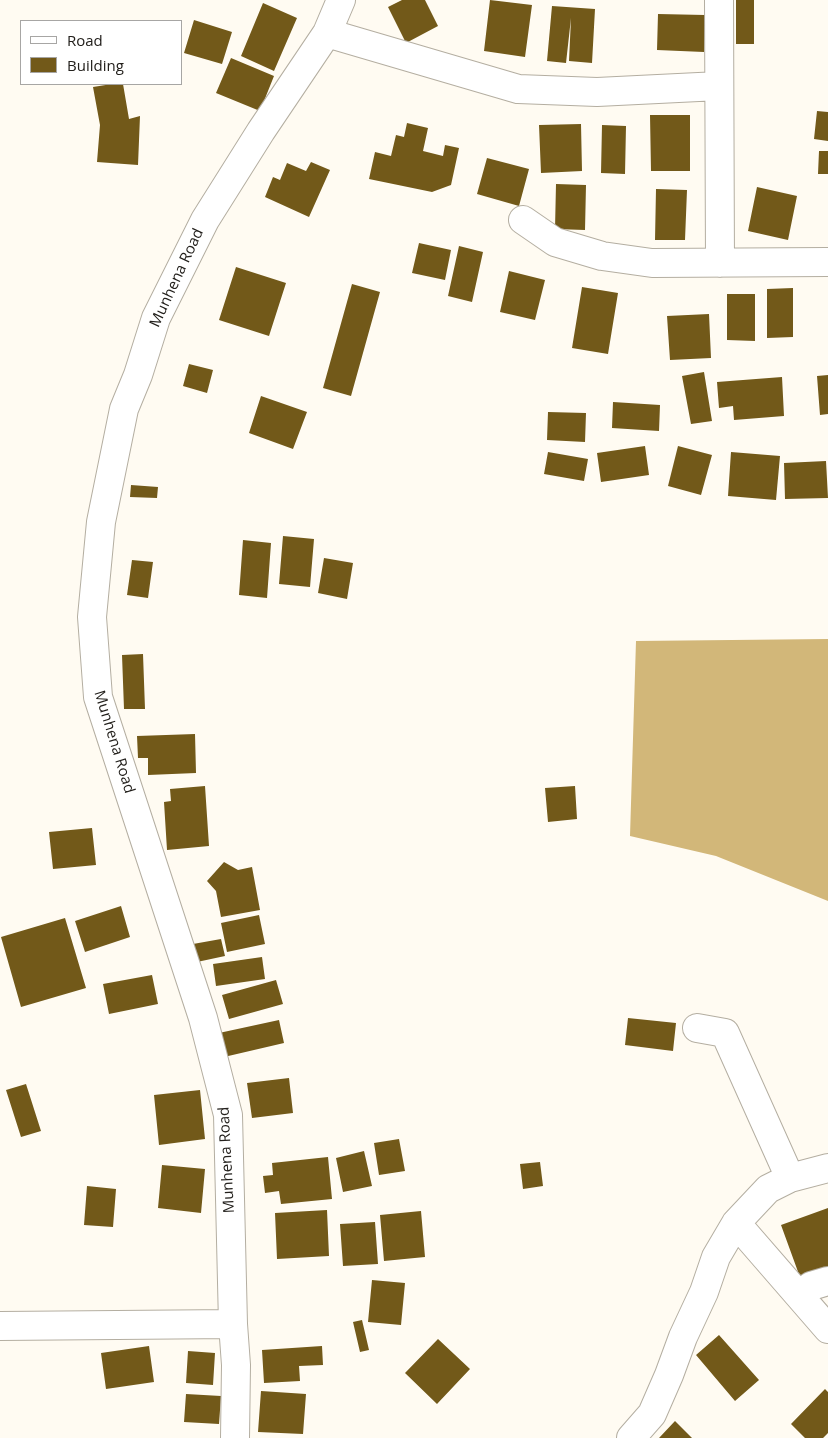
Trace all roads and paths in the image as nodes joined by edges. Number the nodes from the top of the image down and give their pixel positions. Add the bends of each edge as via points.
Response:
1 (341, 0) edge
2 (719, 0) edge
3 (327, 33) junction
4 (719, 86) junction
5 (523, 220) dead end
6 (720, 262) junction
7 (828, 262) edge
8 (697, 1028) dead end
9 (828, 1168) edge
10 (790, 1178) junction
11 (736, 1224) junction
12 (828, 1281) edge
13 (799, 1295) junction
14 (233, 1324) junction
15 (0, 1326) edge
16 (828, 1329) edge
17 (235, 1438) edge
18 (631, 1438) edge

1 - 3 street, Munhena Road
2 - 4 street
3 - 4 street via 518,89 597,92
3 - 14 street, Munhena Road via 205,220 156,318 124,409 101,522 92,617 98,697 203,1018 228,1115
4 - 6 street
5 - 6 street via 555,242 602,256 652,263
6 - 7 street
8 - 10 street via 725,1033
9 - 10 street
10 - 11 street via 768,1189
11 - 13 street
11 - 18 street via 716,1257 652,1414
12 - 13 street via 811,1286
13 - 16 street
14 - 15 street
14 - 17 street, Munhena Road

